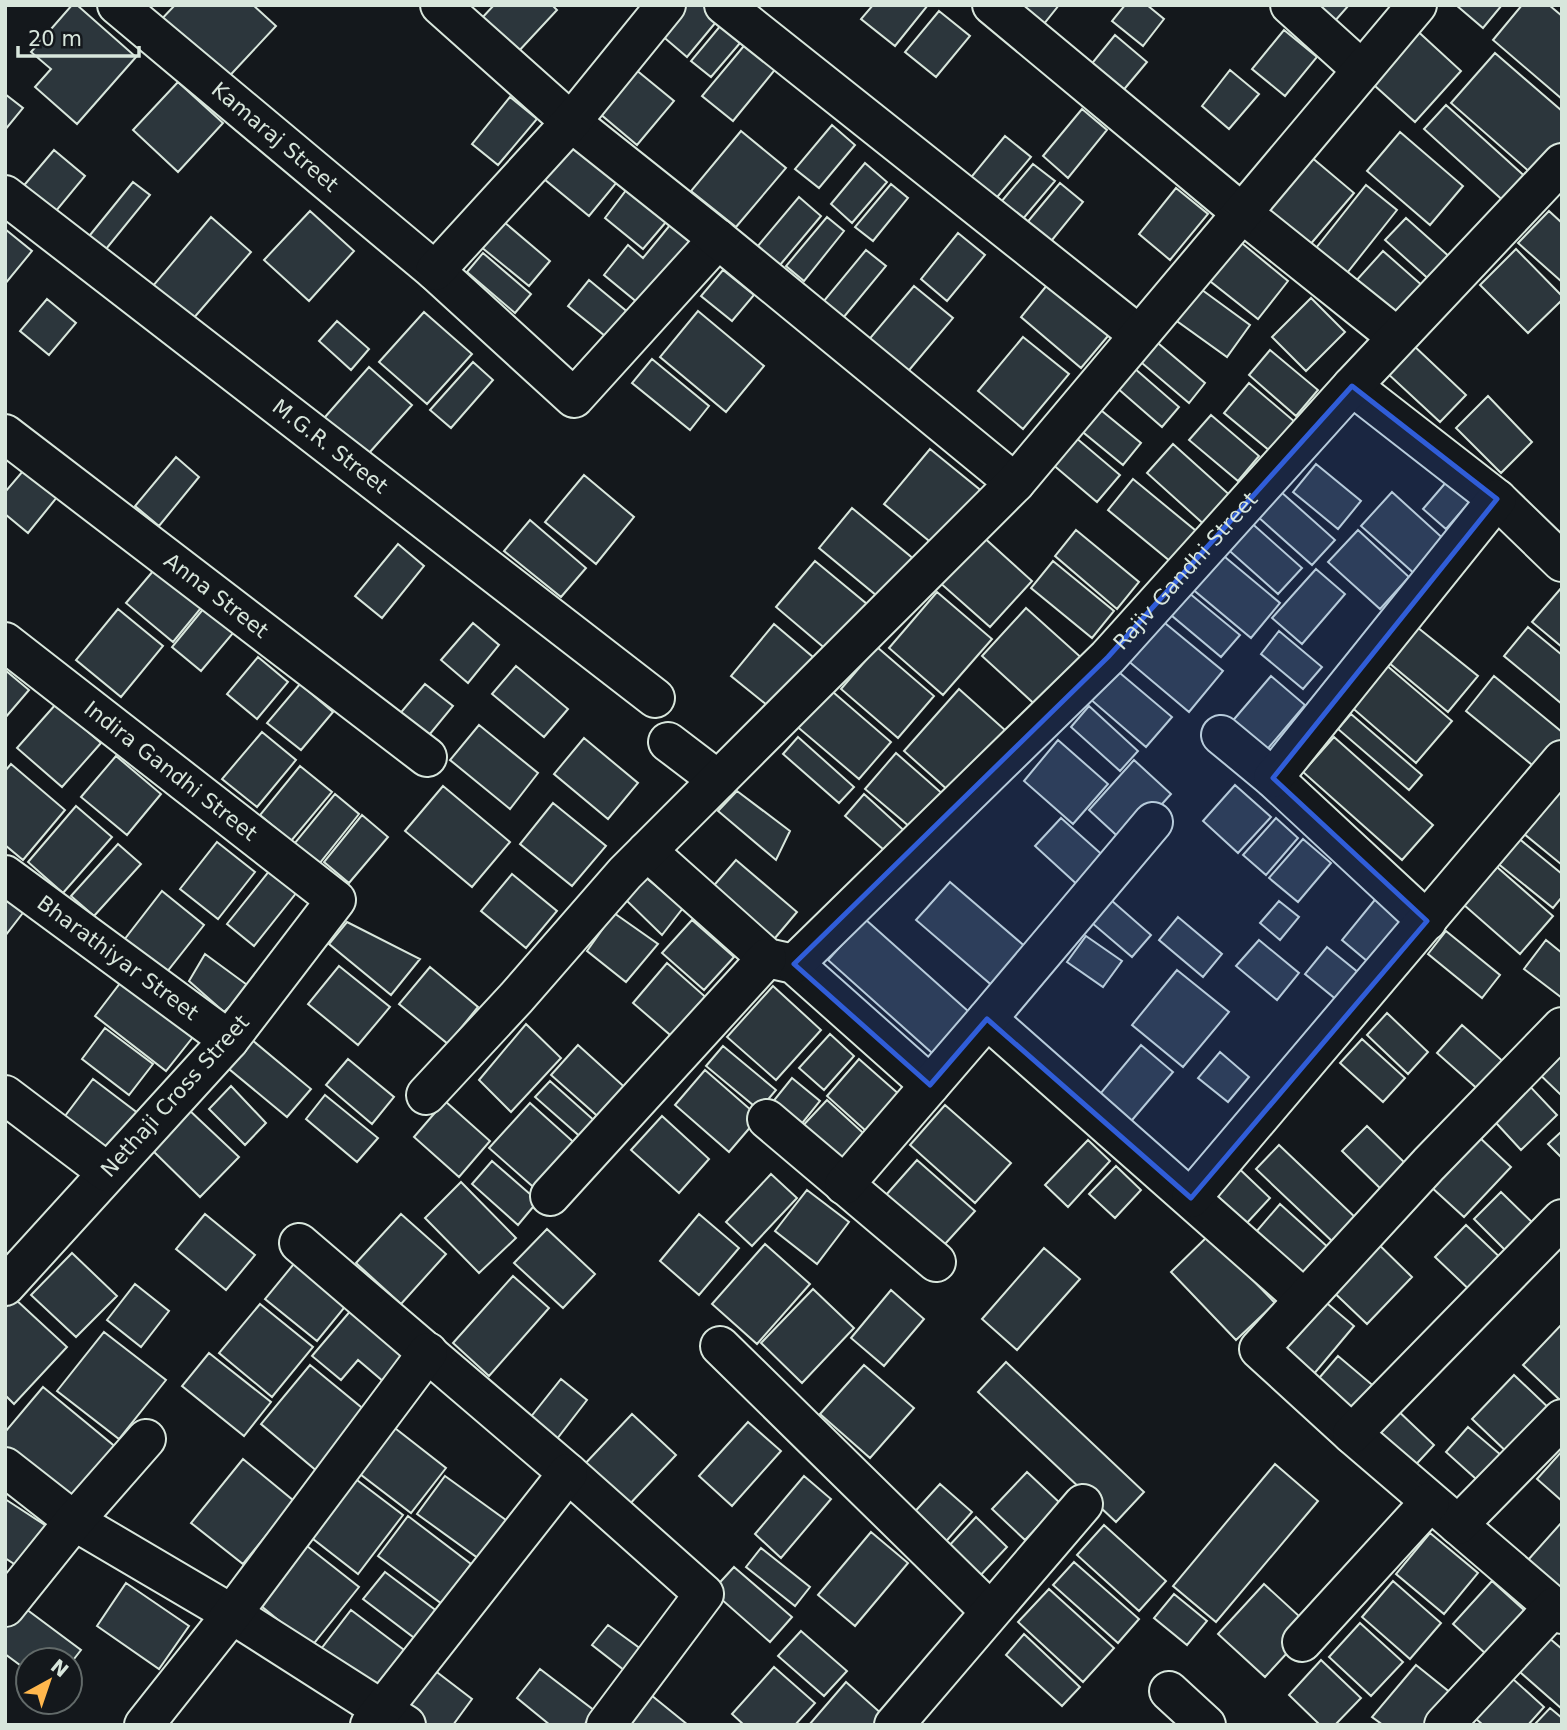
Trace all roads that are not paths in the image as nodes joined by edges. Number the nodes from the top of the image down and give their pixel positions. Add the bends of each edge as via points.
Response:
1 (440, 5) edge
2 (666, 5) edge
3 (724, 5) edge
4 (992, 5) edge
5 (1290, 5) edge
6 (1417, 5) edge
7 (127, 8) edge
8 (1362, 70) junction
9 (571, 122) junction
10 (1562, 163) edge
11 (5, 195) edge
12 (1241, 214) junction
13 (718, 239) junction
14 (435, 271) junction
15 (1139, 335) junction
16 (1397, 337) junction
17 (1352, 386) junction
18 (5, 434) edge
19 (1014, 483) junction
20 (1497, 499) junction
21 (1562, 562) edge
22 (5, 642) edge
23 (654, 698) dead end
24 (1221, 735) dead end
25 (668, 742) dead end
26 (427, 757) dead end
27 (1562, 760) edge
28 (1273, 778) junction
29 (718, 780) junction
30 (1153, 822) dead end
31 (647, 851) junction
32 (5, 875) edge
33 (336, 900) joint
34 (1427, 921) junction
35 (780, 961) junction
36 (987, 1019) junction
37 (1562, 1027) edge
38 (229, 1040) junction
39 (930, 1085) junction
40 (5, 1095) edge
41 (426, 1095) dead end
42 (768, 1119) dead end
43 (107, 1172) junction
44 (844, 1185) junction
45 (550, 1196) dead end
46 (1191, 1198) junction
47 (1562, 1219) edge
48 (299, 1243) dead end
49 (936, 1262) dead end
50 (5, 1286) edge
51 (1304, 1299) junction
52 (720, 1346) dead end
53 (428, 1352) junction
54 (1562, 1419) edge
55 (1352, 1434) junction
56 (146, 1439) dead end
57 (5, 1467) edge
58 (568, 1473) junction
59 (1083, 1504) dead end
60 (1444, 1513) junction
61 (74, 1521) junction
62 (5, 1607) edge
63 (1558, 1610) edge
64 (990, 1611) junction
65 (232, 1614) junction
66 (1302, 1642) dead end
67 (1169, 1691) dead end
68 (913, 1718) edge
69 (386, 1719) edge
70 (144, 1725) edge
71 (606, 1725) edge
72 (1206, 1725) edge
73 (1444, 1725) edge

1 - 9 street
2 - 9 street
3 - 15 street
4 - 12 street
5 - 8 street
6 - 8 street
7 - 14 street, Kamaraj Street
8 - 12 street
9 - 13 street
9 - 14 street
10 - 16 street, Rajiv Gandhi Street
11 - 23 street, M.G.R. Street
12 - 15 street
12 - 16 street
13 - 14 street, Kamaraj Street via 574,398
13 - 19 street
15 - 19 street
16 - 17 street, Rajiv Gandhi Street
17 - 20 street
17 - 35 street, Rajiv Gandhi Street via 1108,657
18 - 26 street, Anna Street
19 - 29 street
20 - 21 street
20 - 28 street
22 - 33 street, Indira Gandhi Street
24 - 28 street
25 - 29 street
27 - 34 street
28 - 34 street
29 - 31 street
30 - 36 street
31 - 35 street
31 - 41 street
32 - 38 street, Bharathiyar Street
33 - 38 street, Nethaji Cross Street
34 - 46 street
35 - 39 street
35 - 45 street, Rajiv Gandhi Street
36 - 39 street
36 - 46 street
37 - 51 street
38 - 43 street, Nethaji Cross Street
39 - 44 street
40 - 43 street
42 - 44 street
43 - 50 street, Nethaji Cross Street
44 - 49 street
46 - 51 street
47 - 55 street
48 - 53 street
51 - 55 street via 1259,1349
52 - 64 street
53 - 58 street
53 - 65 street
54 - 60 street
55 - 60 street
56 - 61 street
57 - 61 street
58 - 69 street
58 - 71 street via 704,1594
59 - 64 street
60 - 63 street
60 - 66 street
61 - 62 street
61 - 65 street
63 - 73 street
64 - 68 street
65 - 69 street
65 - 70 street
67 - 72 street

